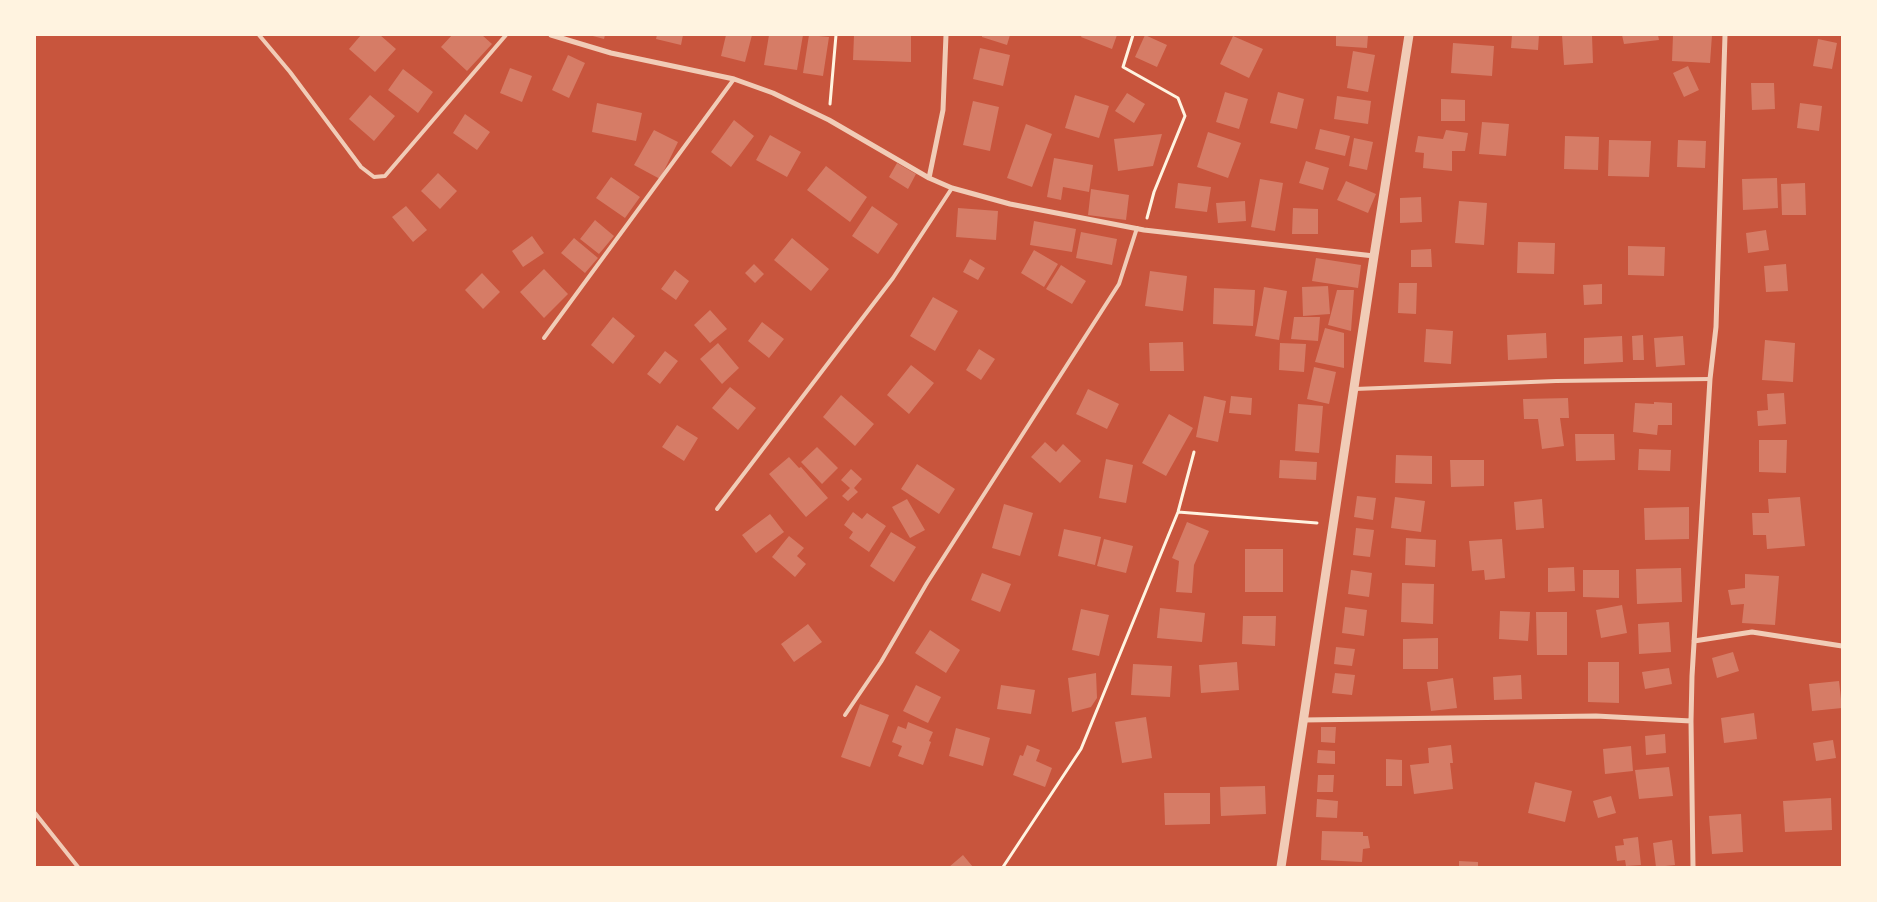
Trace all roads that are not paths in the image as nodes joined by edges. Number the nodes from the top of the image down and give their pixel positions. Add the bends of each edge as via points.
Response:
1 (259, 35) edge
2 (506, 35) edge
3 (552, 35) edge
4 (946, 35) edge
5 (1409, 35) edge
6 (1726, 35) edge
7 (734, 79) junction
8 (929, 178) junction
9 (952, 188) junction
10 (1137, 228) junction
11 (1374, 256) junction
12 (544, 338) dead end
13 (1710, 379) junction
14 (1354, 389) junction
15 (717, 509) dead end
16 (1694, 641) junction
17 (1842, 646) edge
18 (845, 715) dead end
19 (1303, 720) junction
20 (1691, 721) junction
21 (35, 813) edge
22 (78, 867) edge
23 (1281, 867) edge
24 (1693, 867) edge

1 - 2 lane via 361,167 374,177 385,176
3 - 7 street via 610,53
4 - 8 street via 943,110
5 - 11 street
6 - 13 street via 1716,327
7 - 8 street via 773,93 828,120
7 - 12 lane
8 - 9 street
9 - 10 street via 1010,204
9 - 15 lane via 893,278
10 - 11 street
10 - 18 lane via 1119,284
11 - 14 street
13 - 14 lane via 1556,380
13 - 16 street
14 - 19 street
16 - 17 street via 1752,632
16 - 20 street
19 - 20 street via 1596,716
19 - 23 street
20 - 24 street
21 - 22 lane

